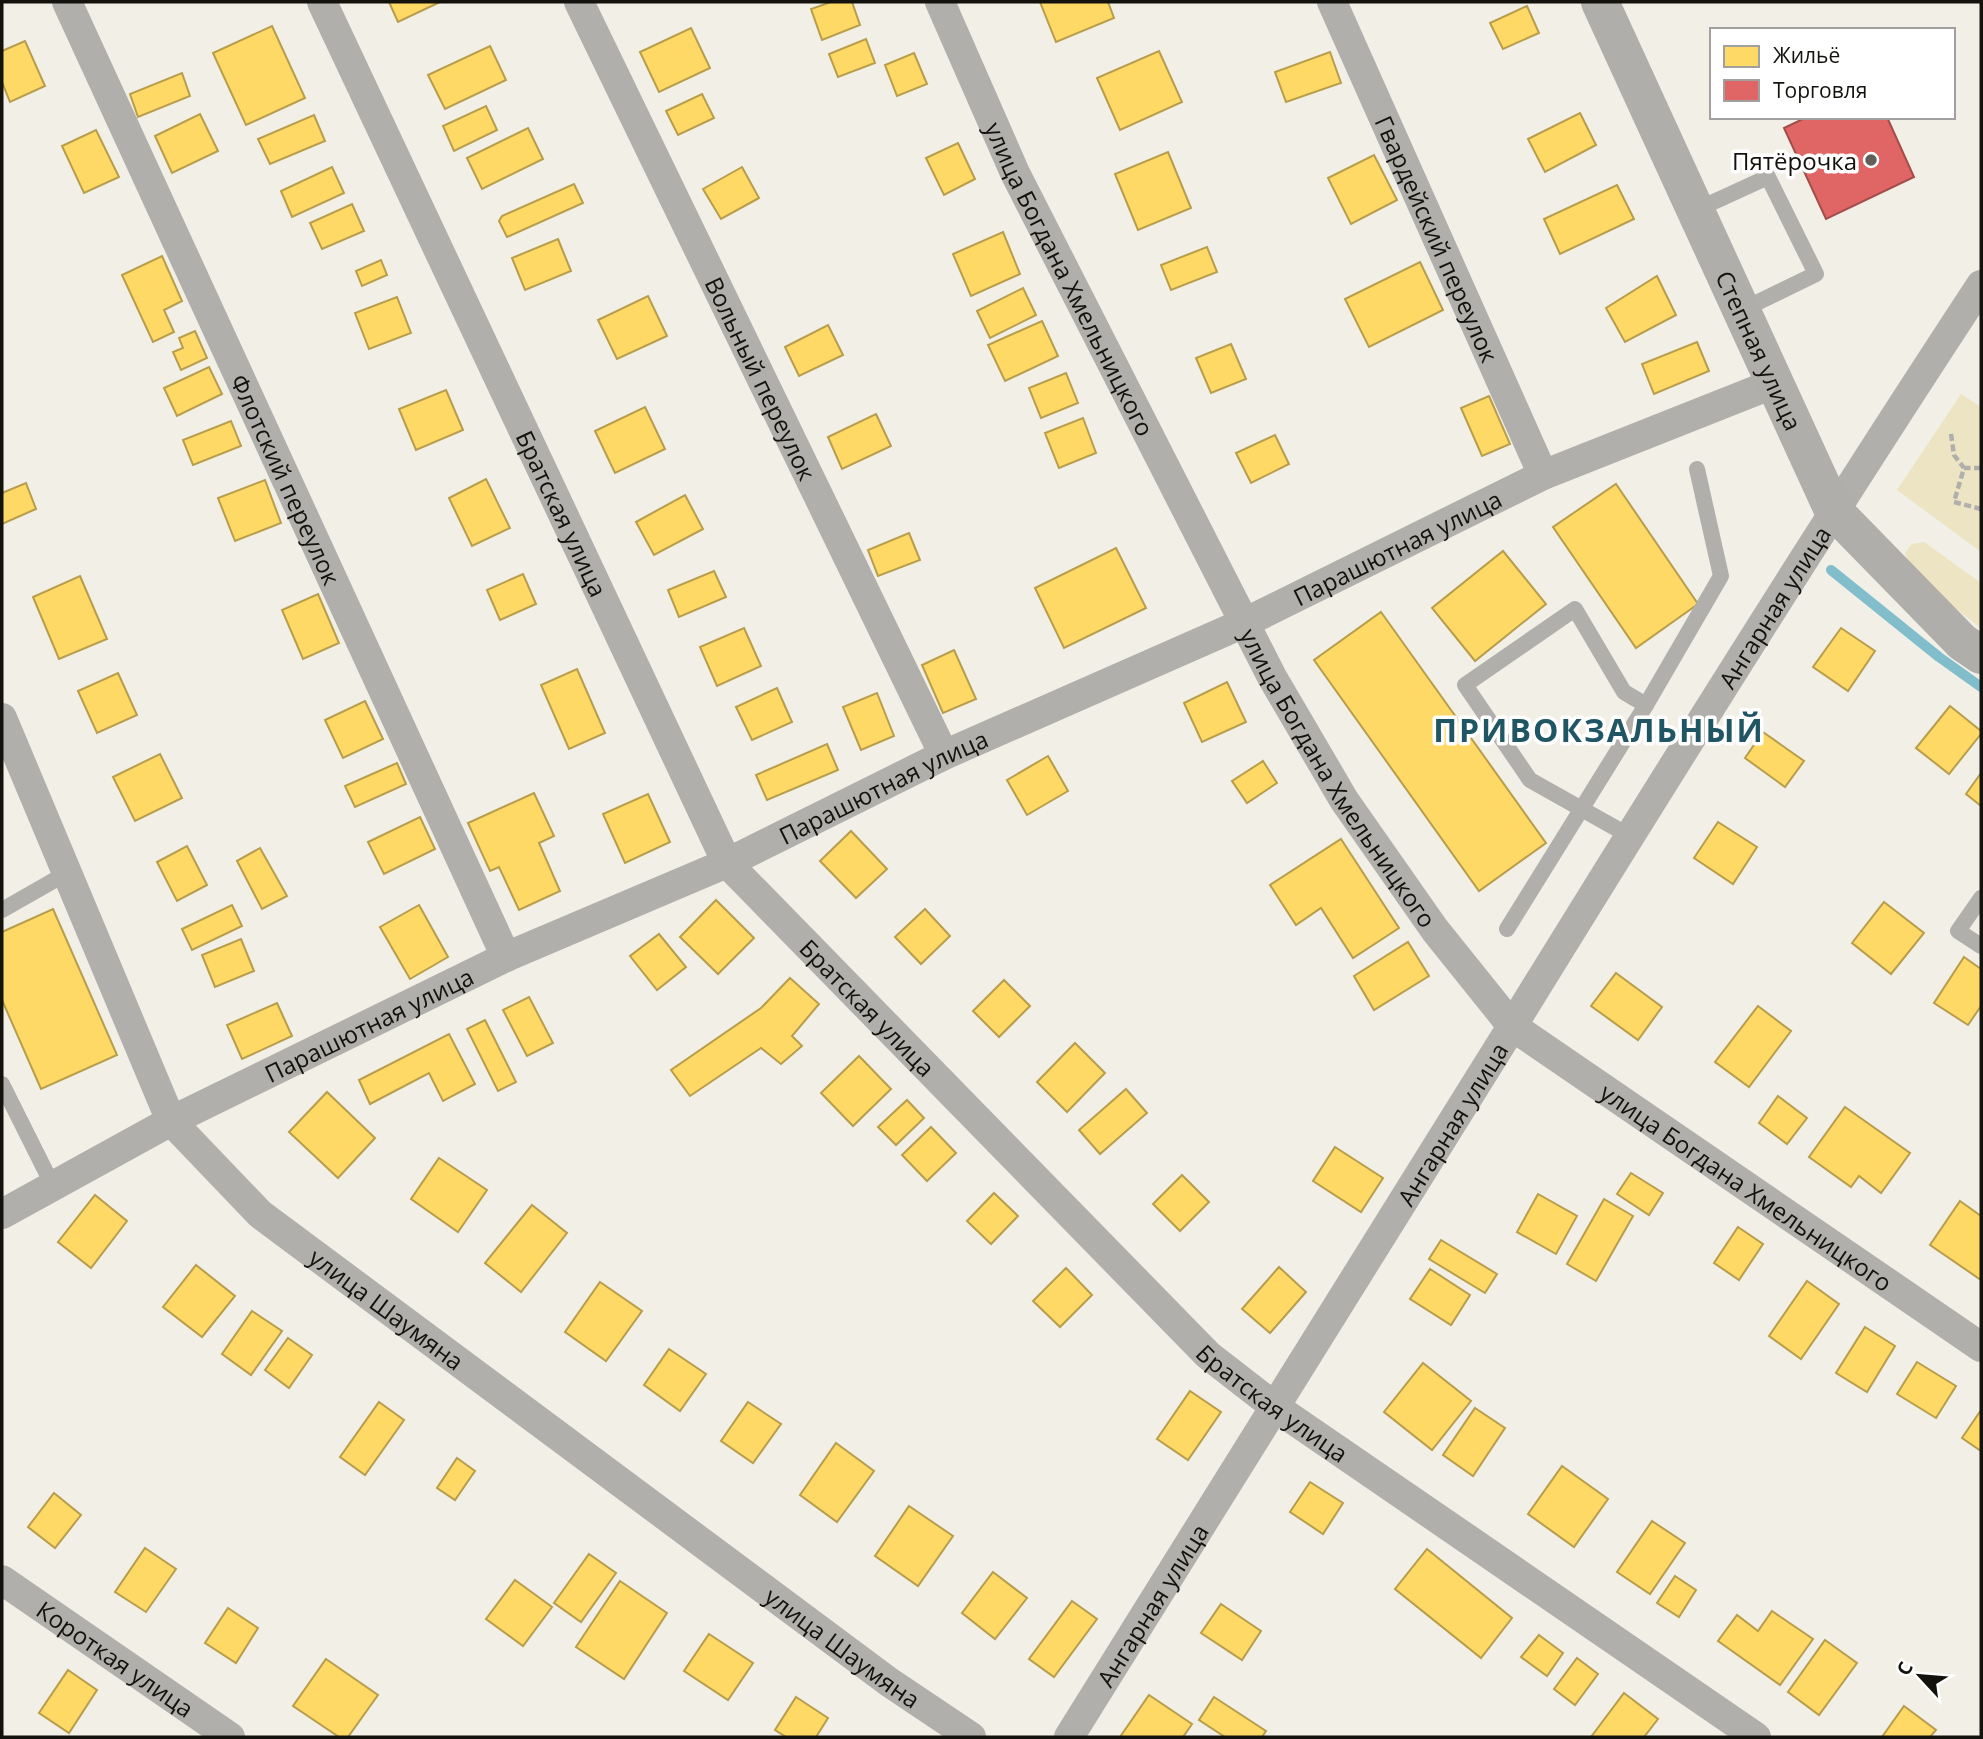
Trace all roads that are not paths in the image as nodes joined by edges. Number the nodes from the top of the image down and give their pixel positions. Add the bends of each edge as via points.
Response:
1 (67, 2) edge
2 (322, 2) edge
3 (579, 2) edge
4 (940, 2) edge
5 (1332, 2) edge
6 (1600, 2) edge
7 (1696, 210) junction
8 (1981, 285) edge
9 (1742, 310) junction
10 (1775, 383) junction
11 (1696, 469) dead end
12 (1543, 475) junction
13 (1833, 510) junction
14 (1244, 623) junction
15 (1981, 655) edge
16 (1646, 705) junction
17 (2, 718) edge
18 (944, 755) junction
19 (1580, 808) junction
20 (1628, 835) junction
21 (727, 863) junction
22 (67, 873) junction
23 (1981, 898) edge
24 (2, 910) edge
25 (1507, 929) dead end
26 (1981, 946) edge
27 (506, 957) junction
28 (1512, 1026) junction
29 (2, 1084) edge
30 (171, 1121) junction
31 (53, 1186) junction
32 (2, 1214) edge
33 (1981, 1347) edge
34 (1275, 1407) junction
35 (2, 1580) edge
36 (230, 1737) edge
37 (971, 1737) edge
38 (1069, 1737) edge
39 (1756, 1737) edge

1 - 27 street, Флотский переулок
2 - 21 street, Братская улица
3 - 18 street, Вольный переулок
4 - 14 street, улица Богдана Хмельницкого via 1015,173
5 - 12 street, Гвардейский переулок
6 - 7 street, Степная улица
7 - 9 street, Степная улица
7 - 9 lane via 1768,177 1816,274
8 - 13 street
9 - 10 street, Степная улица
10 - 12 street, Парашютная улица
10 - 13 street, Степная улица
11 - 16 lane via 1721,576
12 - 14 street, Парашютная улица
13 - 15 street, Степная улица via 1962,642
13 - 20 street, Ангарная улица
14 - 18 street, Парашютная улица
14 - 28 street, улица Богдана Хмельницкого via 1344,800 1435,930
16 - 19 lane
16 - 19 lane via 1624,692 1575,609 1465,685 1530,780
17 - 22 street, улица Шаумяна
18 - 21 street, Парашютная улица
19 - 20 lane
19 - 25 lane
20 - 28 street, Ангарная улица
21 - 27 street, Парашютная улица
21 - 34 street, Братская улица via 1208,1355
22 - 24 lane
22 - 30 street, улица Шаумяна
23 - 26 lane via 1958,931
27 - 30 street, Парашютная улица
28 - 33 street, улица Богдана Хмельницкого
28 - 34 street, Ангарная улица
29 - 31 lane
30 - 31 street, Парашютная улица
30 - 37 street, улица Шаумяна via 260,1214 889,1682
31 - 32 street, Парашютная улица
34 - 38 street, Ангарная улица
34 - 39 street, Братская улица
35 - 36 street, Короткая улица

